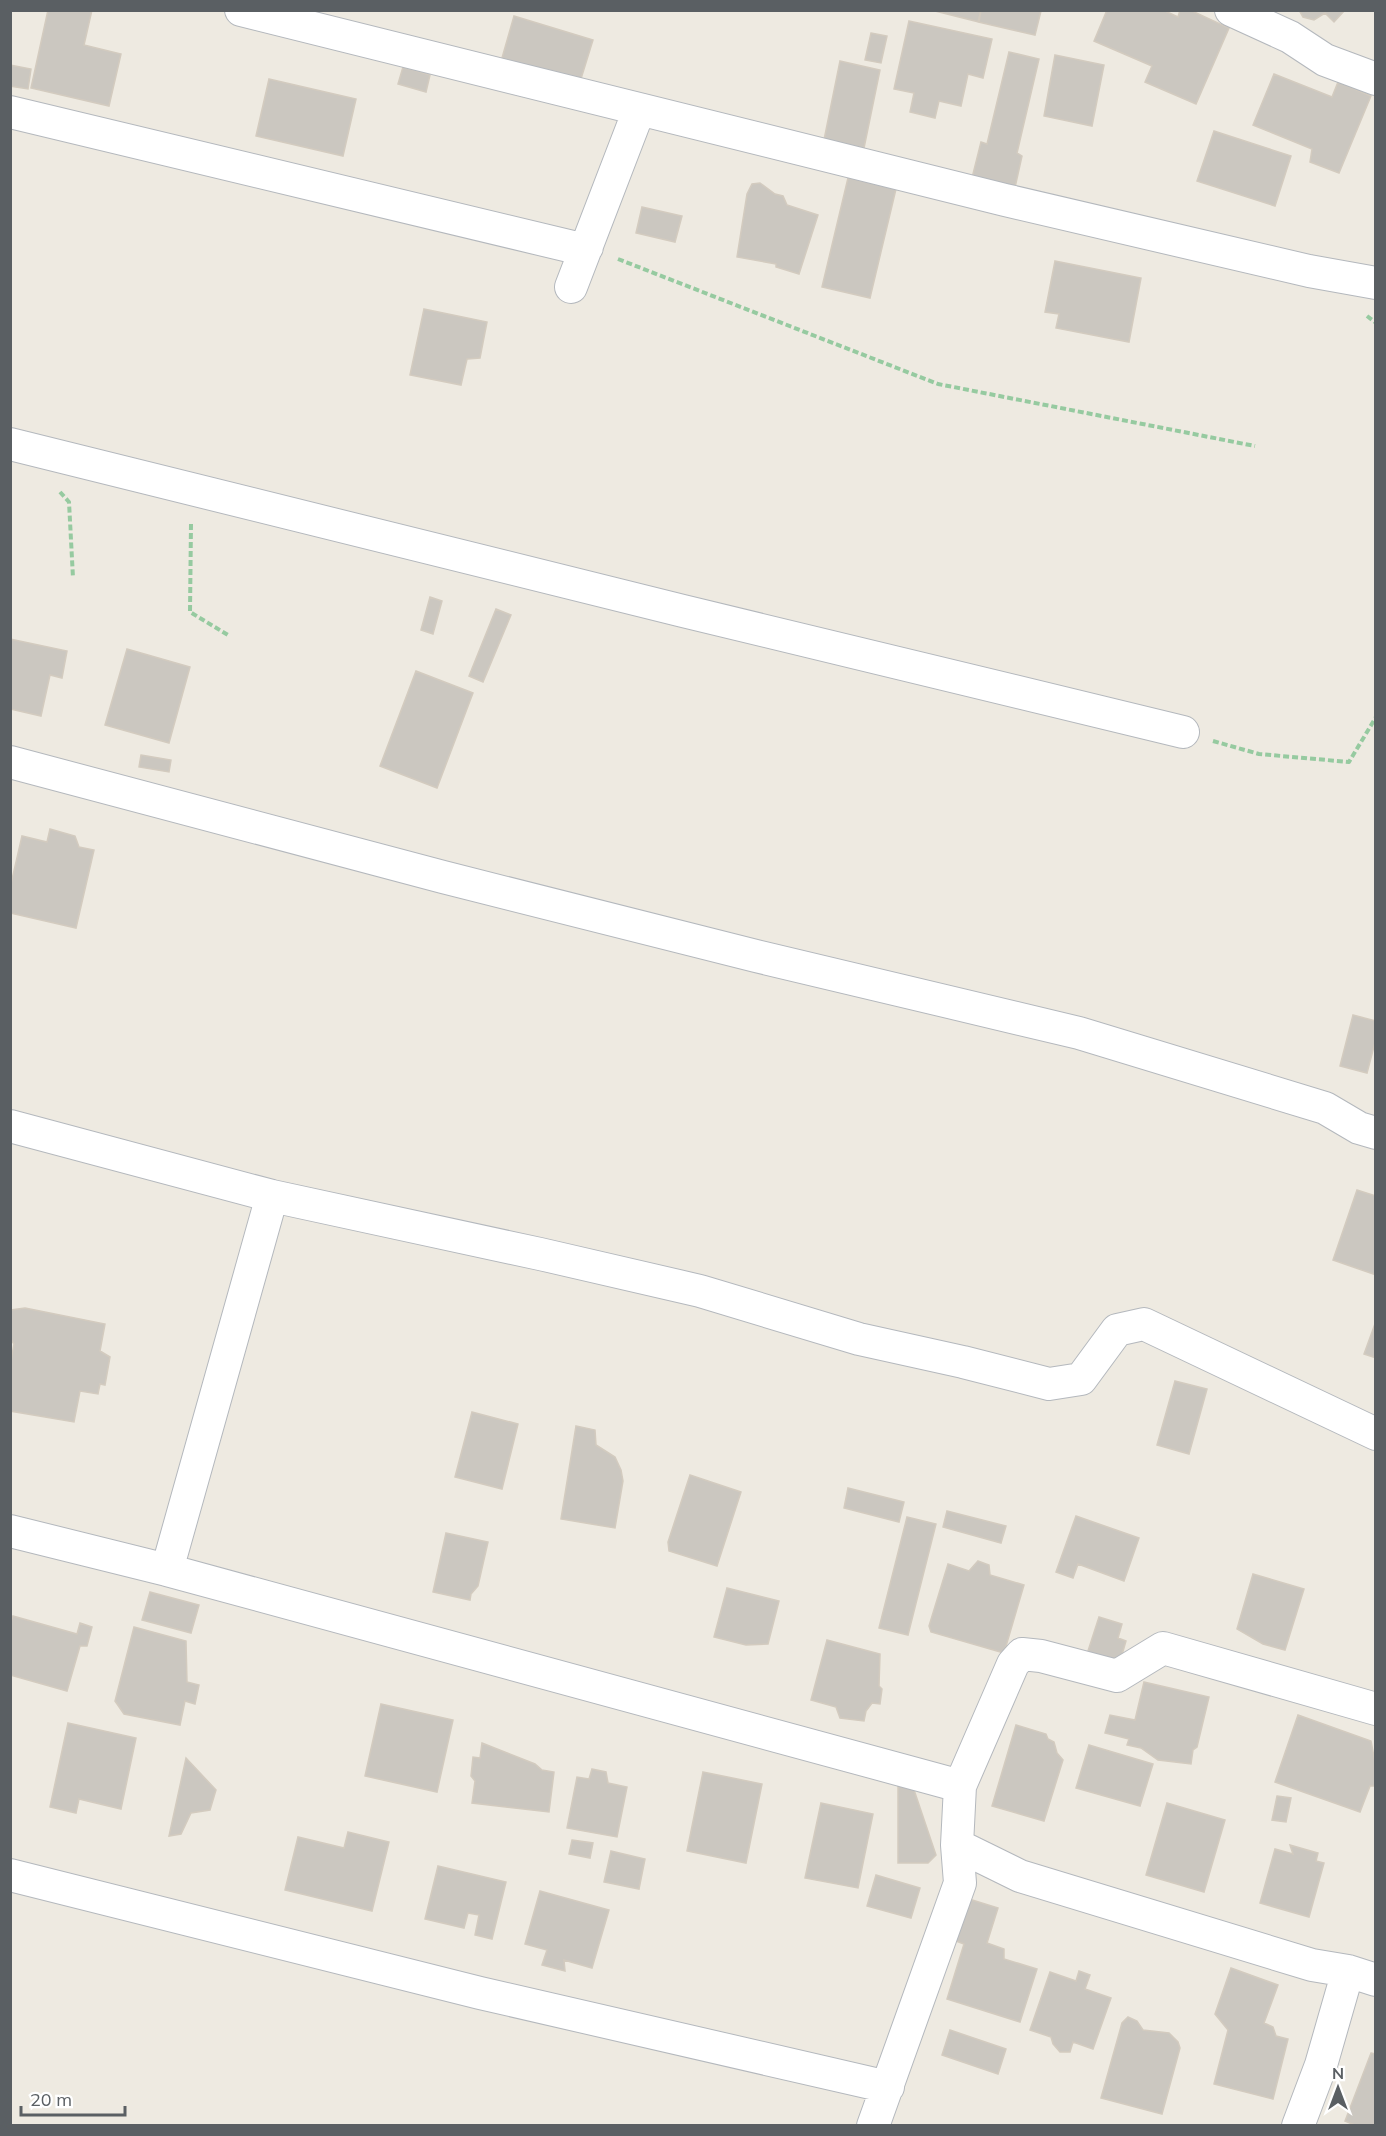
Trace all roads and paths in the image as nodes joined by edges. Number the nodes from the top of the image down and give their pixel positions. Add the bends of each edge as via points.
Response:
1 (242, 10) edge
2 (1231, 10) edge
3 (1376, 79) edge
4 (639, 110) junction
5 (10, 112) edge
6 (587, 247) junction
7 (1376, 283) edge
8 (571, 287) dead end
9 (10, 444) edge
10 (1255, 446) dead end
11 (175, 484) junction
12 (55, 486) dead end
13 (73, 578) dead end
14 (228, 635) dead end
15 (1376, 717) edge
16 (1184, 732) joint
17 (10, 762) edge
18 (10, 1126) edge
19 (1376, 1133) edge
20 (272, 1196) junction
21 (1376, 1434) edge
22 (10, 1531) edge
23 (167, 1570) junction
24 (1376, 1709) edge
25 (960, 1786) junction
26 (957, 1845) junction
27 (10, 1875) edge
28 (1362, 1976) edge
29 (888, 2087) junction
30 (873, 2126) edge
31 (1298, 2126) edge

1 - 4 street
2 - 3 street via 1290,37 1325,60
4 - 6 street
4 - 7 street via 1005,200
5 - 6 street via 573,247
6 - 8 street
6 - 10 path via 938,384
9 - 11 street
11 - 14 path via 192,526 190,612
11 - 16 street
12 - 13 path via 69,502
15 - 16 path via 1349,762 1259,754
17 - 19 street via 756,957 1079,1033 1325,1108
18 - 20 street
20 - 21 street via 700,1291 859,1339 1049,1384 1082,1379 1117,1330 1144,1324
20 - 23 street
22 - 23 street
23 - 25 street
24 - 25 street via 1163,1648 1117,1676 1022,1654 1013,1664
25 - 26 street
26 - 28 street via 1020,1876 1312,1965
26 - 29 street via 960,1882
27 - 29 street via 480,1993
28 - 31 street
29 - 30 street

